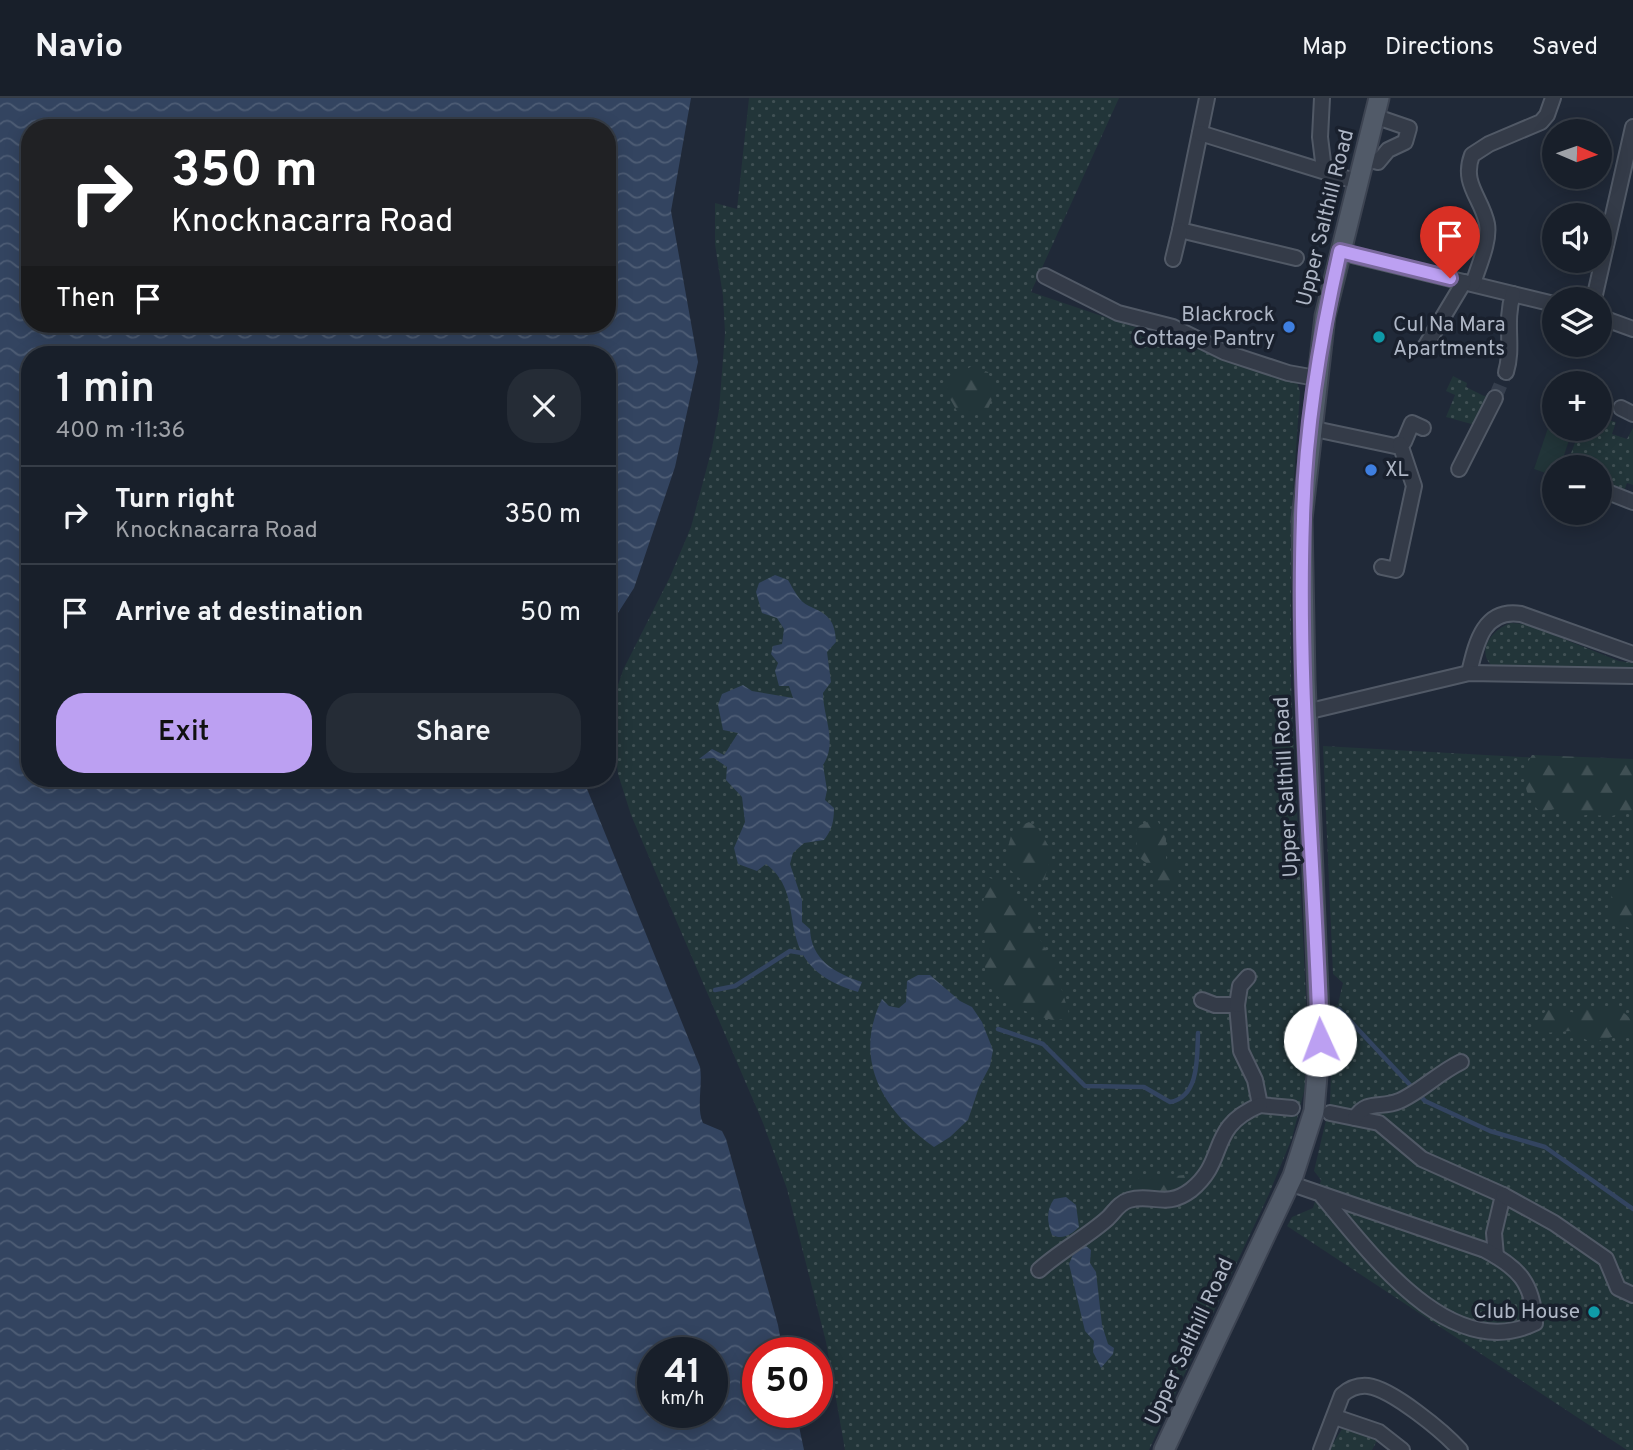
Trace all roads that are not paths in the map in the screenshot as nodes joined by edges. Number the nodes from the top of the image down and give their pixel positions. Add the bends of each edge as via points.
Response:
1 (1207, 98) edge
2 (1322, 98) edge
3 (1553, 98) edge
4 (1376, 107) edge
5 (1633, 127) edge
6 (1200, 133) junction
7 (1364, 158) junction
8 (1324, 170) junction
9 (1358, 182) junction
10 (1180, 230) junction
11 (1340, 251) junction
12 (1173, 258) dead end
13 (1296, 258) dead end
14 (1045, 276) dead end
15 (1469, 283) junction
16 (1597, 287) edge
17 (1513, 294) junction
18 (1542, 301) edge
19 (1612, 321) edge
20 (1633, 329) edge
21 (1424, 347) dead end
22 (1506, 372) tunnel mouth
23 (1316, 378) junction
24 (1495, 398) tunnel mouth
25 (1310, 428) junction
26 (1423, 428) dead end
27 (1400, 444) junction
28 (1459, 469) dead end
29 (1612, 494) edge
30 (1633, 502) edge
31 (1382, 567) dead end
32 (1633, 654) edge
33 (1469, 673) junction
34 (1633, 676) edge
35 (1306, 712) junction
36 (1248, 977) dead end
37 (1202, 1000) dead end
38 (1237, 1004) junction
39 (1461, 1062) dead end
40 (1260, 1105) junction
41 (1384, 1105) junction
42 (1292, 1108) dead end
43 (1330, 1113) dead end
44 (1354, 1118) junction
45 (1385, 1126) junction
46 (1289, 1184) junction
47 (1503, 1195) junction
48 (1322, 1196) junction
49 (1496, 1256) junction
50 (1039, 1270) dead end
51 (1633, 1295) edge
52 (1335, 1417) junction
53 (1164, 1450) edge
54 (1321, 1450) edge
55 (1402, 1450) edge
56 (1460, 1450) edge

1 - 6 street
2 - 8 street
3 - 15 street via 1541,122 1472,155 1469,182 1487,232
4 - 7 main road, Upper Salthill Road
4 - 7 street via 1409,128 1405,142 1388,149 1378,162
5 - 16 street
6 - 8 street
6 - 10 street
7 - 9 main road, Upper Salthill Road
8 - 9 street
9 - 11 main road, Upper Salthill Road
10 - 12 street
10 - 13 street
11 - 15 street
11 - 23 main road, Upper Salthill Road
14 - 23 street via 1118,313 1173,327 1224,352
15 - 17 street
15 - 21 street
17 - 18 street
17 - 22 street via 1507,318 1510,356
19 - 20 street
23 - 25 main road, Upper Salthill Road
24 - 28 street
25 - 27 street via 1379,444
25 - 35 main road, Upper Salthill Road via 1303,519
26 - 27 street via 1412,423
27 - 31 street via 1414,486 1396,570
29 - 30 street
32 - 33 street via 1521,614 1509,614 1484,627
33 - 34 street
33 - 35 street
35 - 46 main road, Upper Salthill Road via 1319,1076 1314,1111
36 - 38 street via 1240,986
37 - 38 street
38 - 40 street via 1241,1051 1255,1080
39 - 41 street
40 - 42 street
40 - 50 street via 1227,1126 1211,1167 1179,1198 1130,1200 1120,1205 1092,1232
41 - 44 street via 1372,1104
41 - 45 street
43 - 44 street
44 - 45 street
45 - 47 street via 1422,1159
46 - 48 street
46 - 53 main road, Upper Salthill Road
47 - 49 street via 1494,1233
47 - 51 street via 1606,1259 1618,1288
48 - 49 street
48 - 49 street via 1390,1273 1428,1307 1484,1333 1523,1329 1535,1323 1534,1300 1523,1277
52 - 54 street
52 - 55 street via 1379,1432
52 - 56 street via 1342,1395 1370,1386 1443,1432

